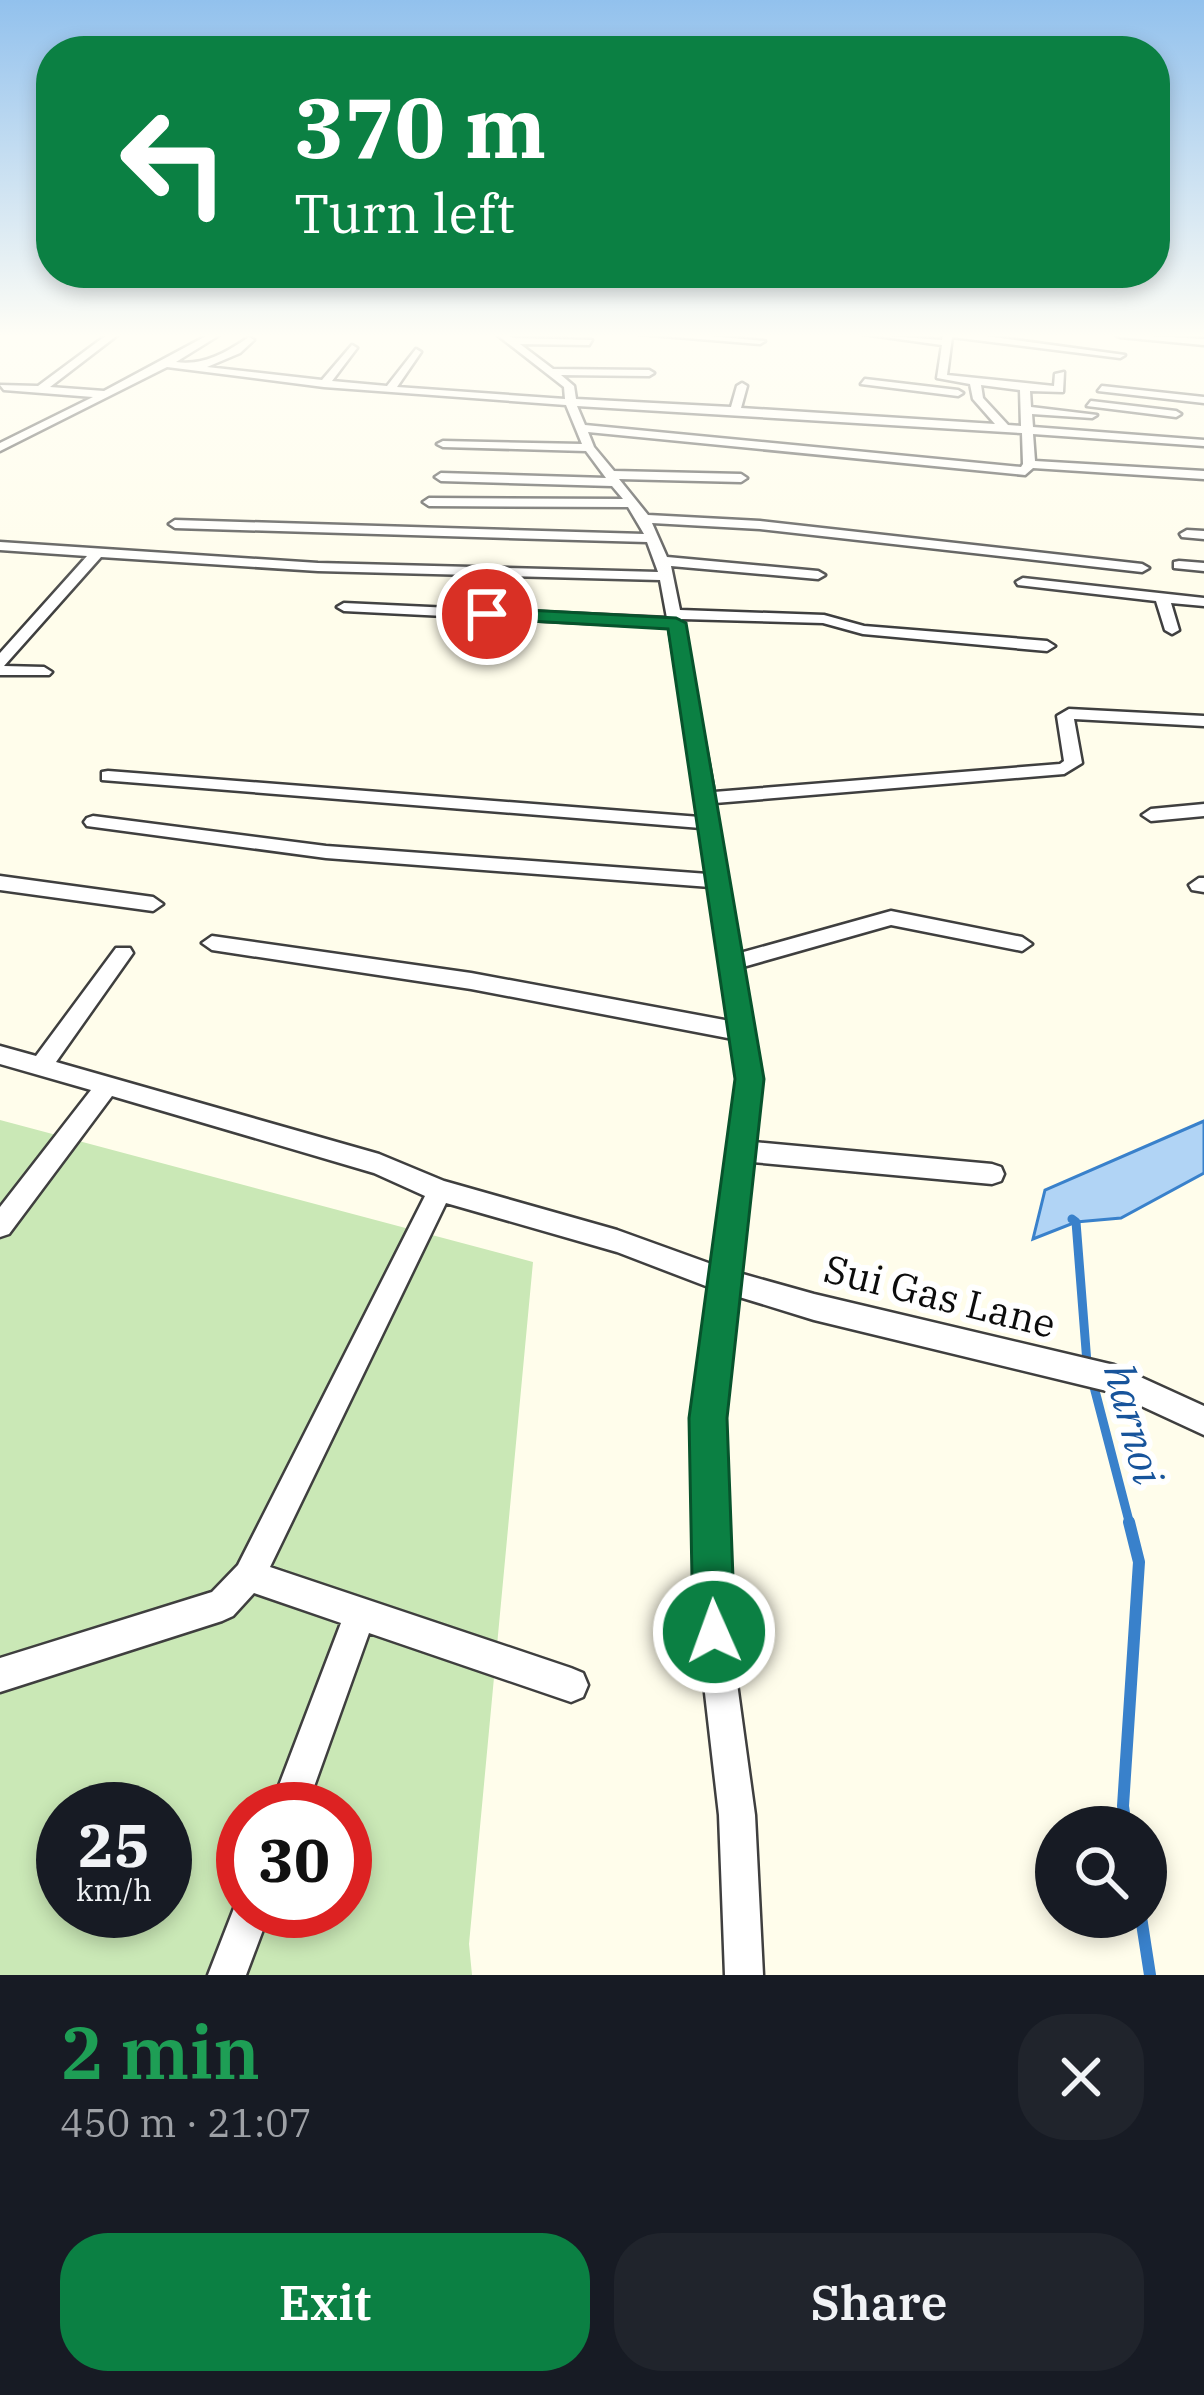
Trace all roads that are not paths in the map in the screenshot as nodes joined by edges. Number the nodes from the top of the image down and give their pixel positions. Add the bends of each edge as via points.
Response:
1 (44, 426) edge
2 (580, 426) edge
3 (990, 426) edge
4 (1092, 426) edge
5 (1177, 426) edge
6 (1004, 427) joint
7 (1027, 429) junction
8 (1092, 434) junction
9 (585, 438) junction
10 (1178, 441) junction
11 (1204, 442) edge
12 (443, 444) dead end
13 (0, 448) edge
14 (1029, 464) junction
15 (1204, 475) edge
16 (441, 477) dead end
17 (741, 478) dead end
18 (613, 479) junction
19 (429, 502) dead end
20 (175, 524) dead end
21 (1186, 534) dead end
22 (1204, 535) edge
23 (651, 540) junction
24 (0, 546) edge
25 (95, 555) junction
26 (1021, 555) junction
27 (1178, 565) dead end
28 (1204, 567) edge
29 (1142, 568) dead end
30 (818, 575) dead end
31 (1162, 598) junction
32 (1204, 602) edge
33 (344, 607) dead end
34 (676, 619) junction
35 (1172, 630) dead end
36 (1047, 646) dead end
37 (0, 666) edge
38 (44, 672) dead end
39 (1204, 721) edge
40 (108, 776) dead end
41 (1204, 809) edge
42 (705, 811) junction
43 (1150, 815) dead end
44 (93, 822) dead end
45 (717, 881) junction
46 (0, 883) edge
47 (153, 904) dead end
48 (212, 943) dead end
49 (1022, 944) dead end
50 (123, 953) dead end
51 (731, 963) junction
52 (742, 1032) junction
53 (0, 1055) edge
54 (42, 1066) junction
55 (106, 1087) junction
56 (740, 1151) junction
57 (992, 1174) dead end
58 (440, 1190) junction
59 (0, 1226) edge
60 (722, 1280) junction
61 (1204, 1421) edge
62 (248, 1576) junction
63 (360, 1614) junction
64 (0, 1676) edge
65 (571, 1685) dead end
66 (298, 1782) edge
67 (241, 1938) edge
68 (227, 1975) edge
69 (744, 1975) edge

1 - 13 street
2 - 9 street
3 - 6 street
4 - 8 street
5 - 10 street
6 - 7 street
7 - 8 street
7 - 14 street
8 - 10 street
9 - 12 street
9 - 14 street via 1025,471
9 - 18 street
10 - 11 street
14 - 15 street
16 - 18 street
17 - 18 street
18 - 23 street
19 - 23 street
20 - 23 street
21 - 22 street
23 - 25 street
23 - 26 street via 760,525
23 - 30 street
23 - 34 street
24 - 25 street
25 - 37 street
26 - 29 street
26 - 31 street via 1025,588
27 - 28 street
31 - 32 street
31 - 35 street
33 - 34 street
34 - 36 street via 824,619 863,630
34 - 42 street
37 - 38 street
39 - 42 street via 1070,714 1073,763 1064,769
40 - 42 street
41 - 43 street
42 - 45 street
44 - 45 street via 490,867
45 - 51 street
46 - 47 street
48 - 52 street
49 - 51 street via 890,918
50 - 54 street
51 - 52 street
52 - 56 street via 750,1079
53 - 54 street, Sui Gas Lane
54 - 55 street, Sui Gas Lane
55 - 58 street, Sui Gas Lane via 379,1164
55 - 59 street
56 - 57 street
56 - 60 street
58 - 60 street, Sui Gas Lane
58 - 62 street
60 - 61 street, Sui Gas Lane via 1114,1379
60 - 69 street via 708,1418 713,1608 737,1815
62 - 63 street
62 - 64 street via 222,1605
63 - 65 street
63 - 66 street
67 - 68 street

